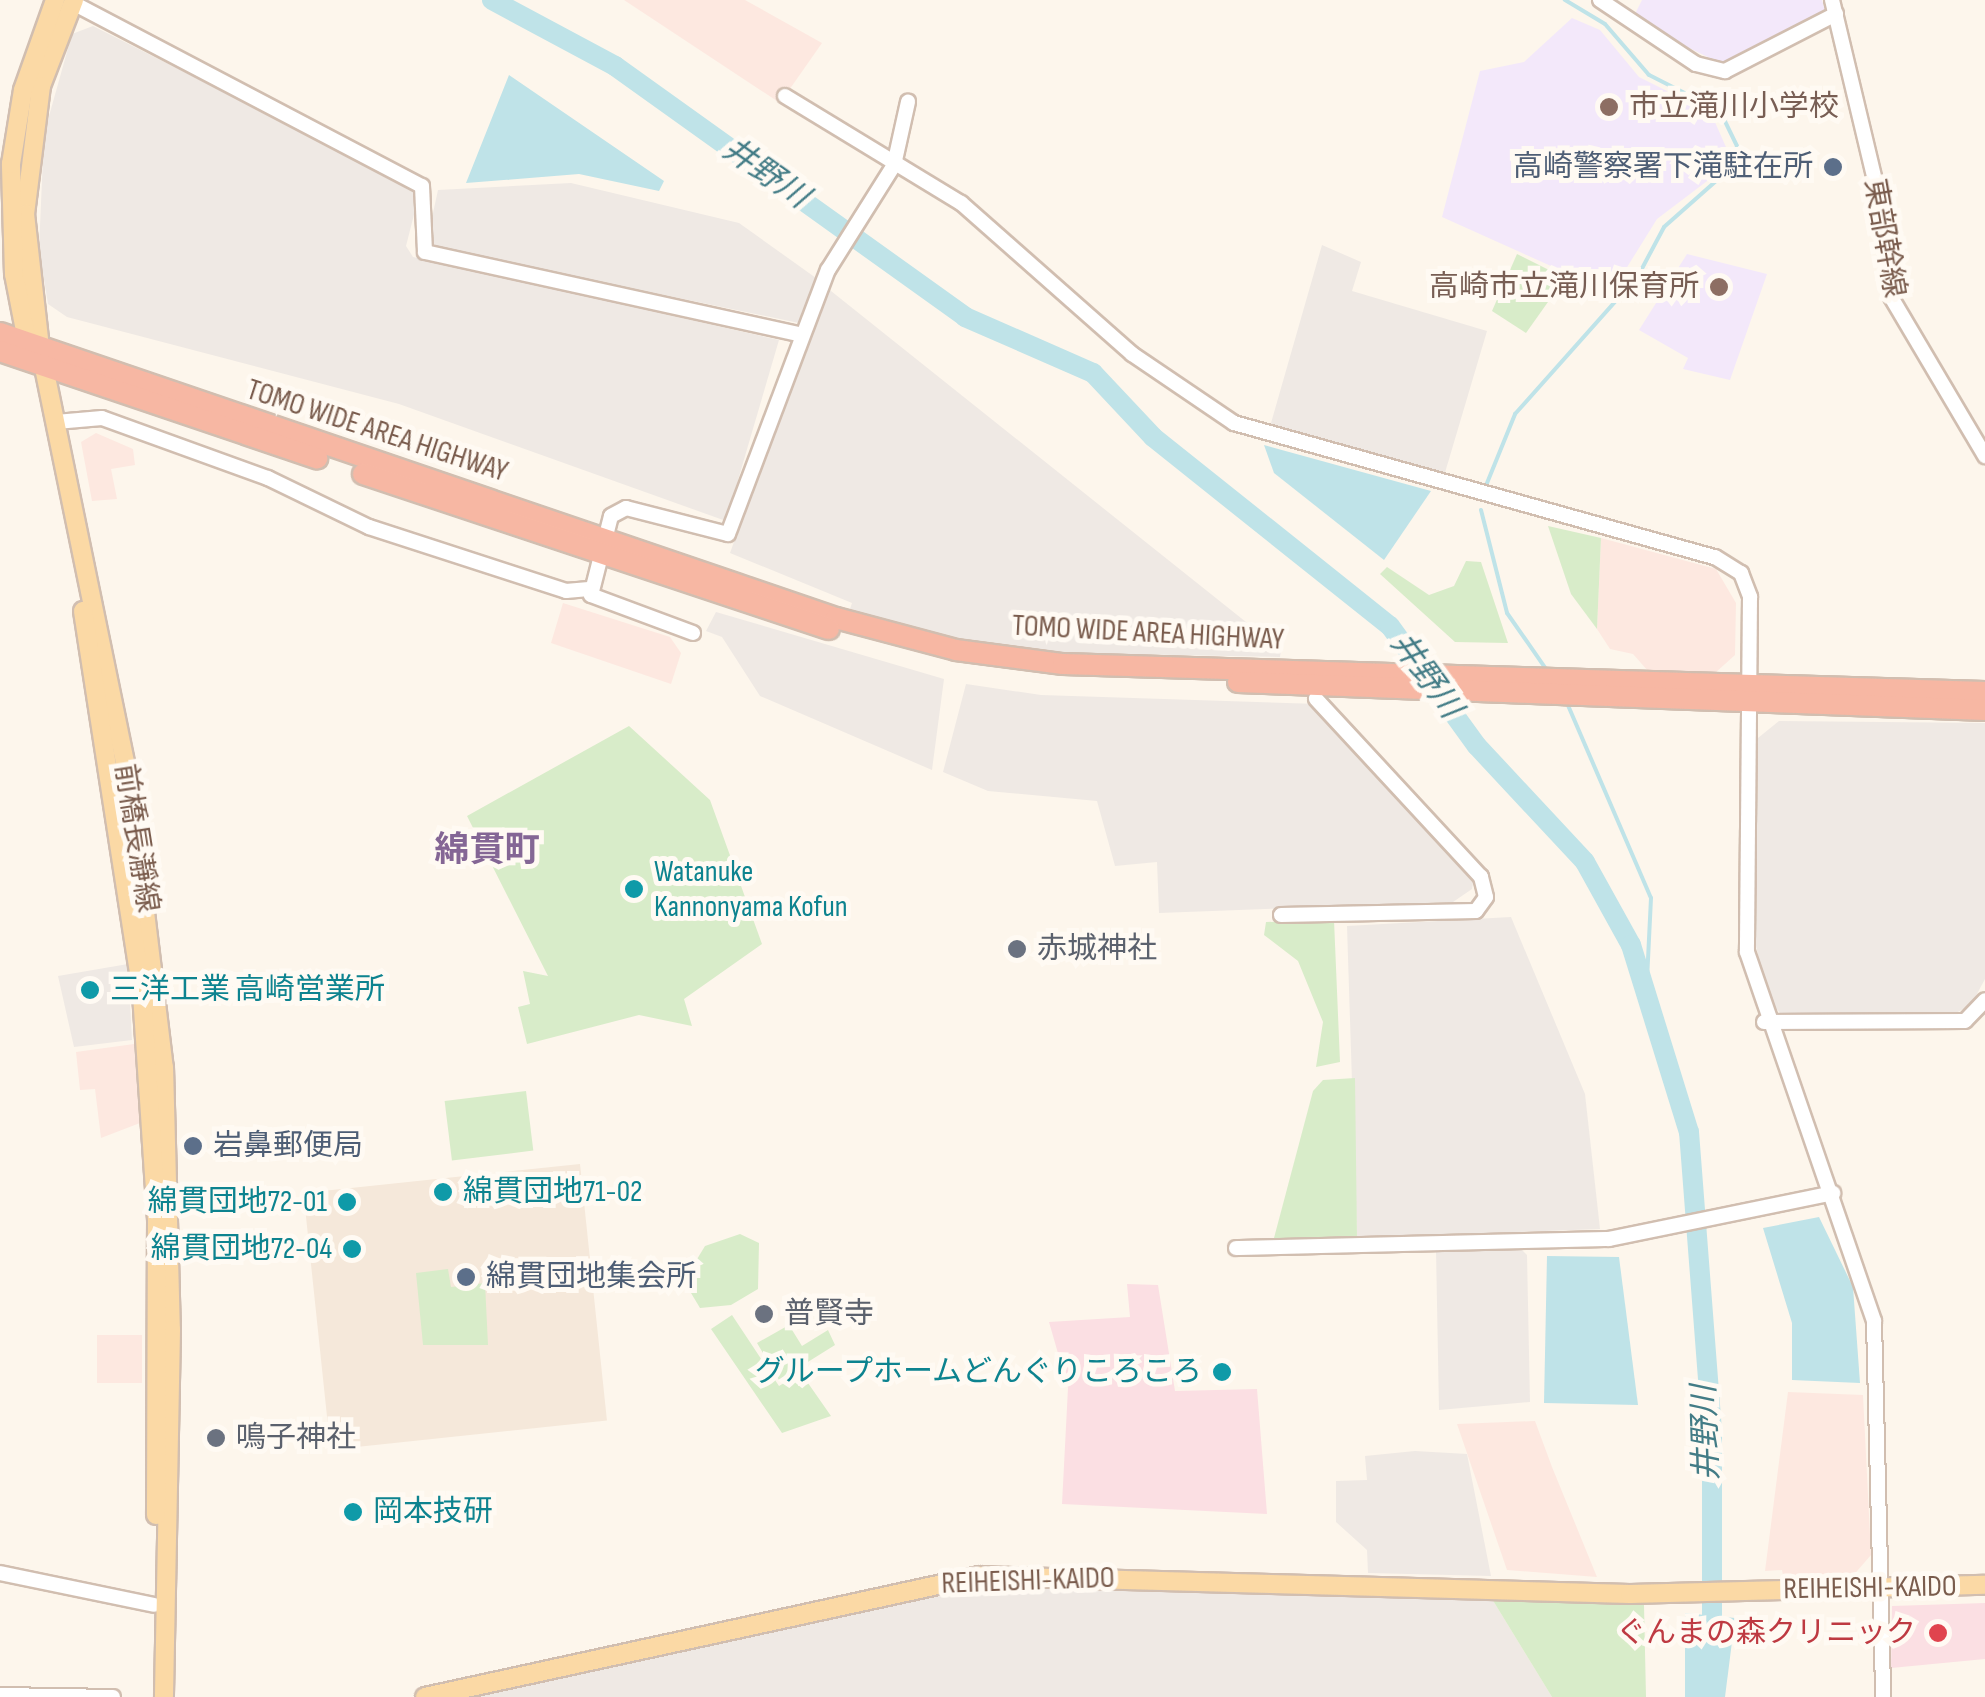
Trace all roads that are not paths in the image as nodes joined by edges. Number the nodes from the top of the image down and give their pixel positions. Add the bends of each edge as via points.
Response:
1 (1600, 0) edge
2 (67, 1) edge
3 (1834, 7) edge
4 (785, 96) dead end
5 (908, 102) dead end
6 (894, 165) junction
7 (0, 333) edge
8 (802, 335) junction
9 (0, 351) edge
10 (36, 356) junction
11 (56, 422) junction
12 (1985, 456) edge
13 (602, 544) junction
14 (589, 589) junction
15 (693, 632) dead end
16 (1985, 692) edge
17 (1748, 696) junction
18 (1316, 699) dead end
19 (1985, 710) edge
20 (1282, 915) dead end
21 (1985, 1000) edge
22 (1764, 1022) junction
23 (1833, 1193) junction
24 (1236, 1248) dead end
25 (0, 1573) edge
26 (1985, 1585) edge
27 (1882, 1587) junction
28 (154, 1605) junction
29 (0, 1695) edge
30 (113, 1697) edge
31 (153, 1697) edge
32 (164, 1697) edge
33 (425, 1697) edge
34 (1883, 1697) edge

1 - 3 street via 1696,64 1725,70
2 - 8 street via 422,186 426,252
2 - 10 main road, 前橋長瀞線 via 41,86 27,165
3 - 12 street, 東部幹線 via 1891,297
4 - 6 street
5 - 6 street
6 - 8 street via 828,270
6 - 17 street via 962,203 1132,354 1234,423 1731,563 1750,597
7 - 10 highway, TOMO WIDE AREA HIGHWAY
8 - 13 street via 728,534 626,508 611,516
9 - 10 highway, TOMO WIDE AREA HIGHWAY
10 - 11 main road, 前橋長瀞線
10 - 13 highway, TOMO WIDE AREA HIGHWAY
10 - 28 main road, 前橋長瀞線 via 105,726 142,994 157,1222
11 - 14 street via 102,418 268,478 369,527 566,591
11 - 32 main road, 前橋長瀞線 via 130,788 164,1067 172,1330
13 - 14 street
13 - 17 highway, TOMO WIDE AREA HIGHWAY via 953,661 1064,676 1336,678
14 - 15 street via 608,605
16 - 17 highway, TOMO WIDE AREA HIGHWAY
17 - 19 highway, TOMO WIDE AREA HIGHWAY
17 - 22 street via 1747,952
18 - 20 street via 1481,877 1486,897 1476,911
21 - 22 street via 1965,1021
22 - 23 street
23 - 24 street via 1633,1234
23 - 27 street via 1874,1321
25 - 28 street
26 - 27 main road, REIHEISHI-KAIDO
27 - 33 main road, REIHEISHI-KAIDO via 1643,1594 979,1576
27 - 34 street
28 - 31 main road, 前橋長瀞線
29 - 30 street

